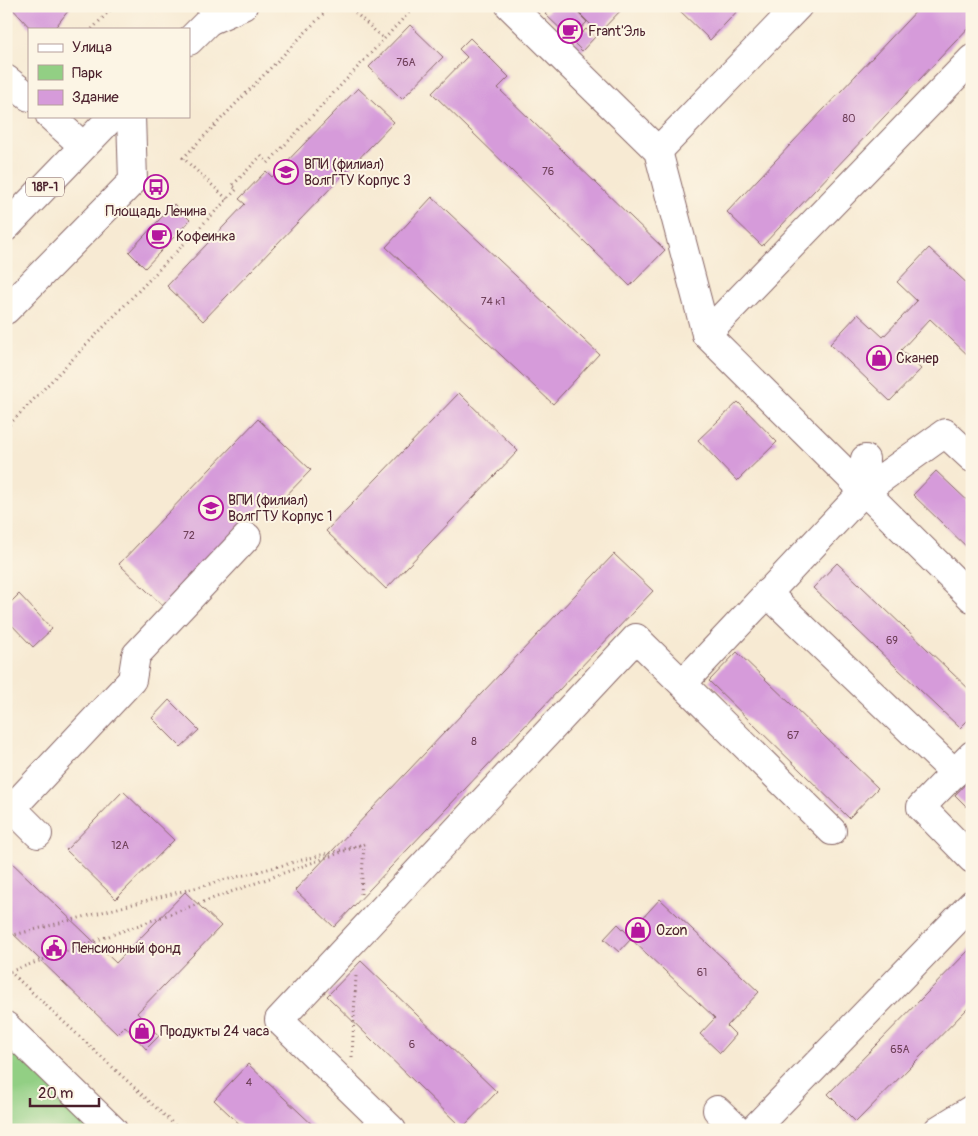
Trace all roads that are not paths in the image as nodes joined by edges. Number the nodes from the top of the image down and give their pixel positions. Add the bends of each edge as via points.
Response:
1 (243, 6) edge
2 (510, 6) edge
3 (798, 6) edge
4 (213, 14) edge
5 (190, 40) edge
6 (972, 59) edge
7 (6, 79) edge
8 (28, 96) edge
9 (52, 118) edge
10 (111, 118) edge
11 (131, 118) edge
12 (83, 146) junction
13 (658, 151) junction
14 (6, 227) edge
15 (6, 310) edge
16 (706, 334) junction
17 (972, 458) edge
18 (865, 460) dead end
19 (864, 491) junction
20 (247, 537) dead end
21 (767, 593) junction
22 (972, 598) edge
23 (682, 683) junction
24 (963, 764) edge
25 (9, 805) edge
26 (832, 831) dead end
27 (38, 834) dead end
28 (972, 859) edge
29 (972, 904) edge
30 (6, 1026) edge
31 (972, 1109) edge
32 (717, 1110) dead end
33 (113, 1130) edge
34 (392, 1130) edge
35 (738, 1130) edge
36 (753, 1130) edge
37 (938, 1130) edge

1 - 4 main road
2 - 13 main road
3 - 13 main road
4 - 5 main road
6 - 16 main road
7 - 8 main road
9 - 12 main road
10 - 12 main road, 18Р-1
11 - 15 main road via 133,181
12 - 14 main road, 18Р-1
13 - 16 main road
16 - 19 main road
17 - 19 main road via 945,433
18 - 19 main road
19 - 21 main road
19 - 22 main road
20 - 25 main road via 136,655 132,680
21 - 23 main road
21 - 24 main road
23 - 26 main road
23 - 34 main road via 636,638 279,1020
24 - 28 main road via 921,807
25 - 27 main road
29 - 36 main road
30 - 33 main road
31 - 37 main road
32 - 35 main road

